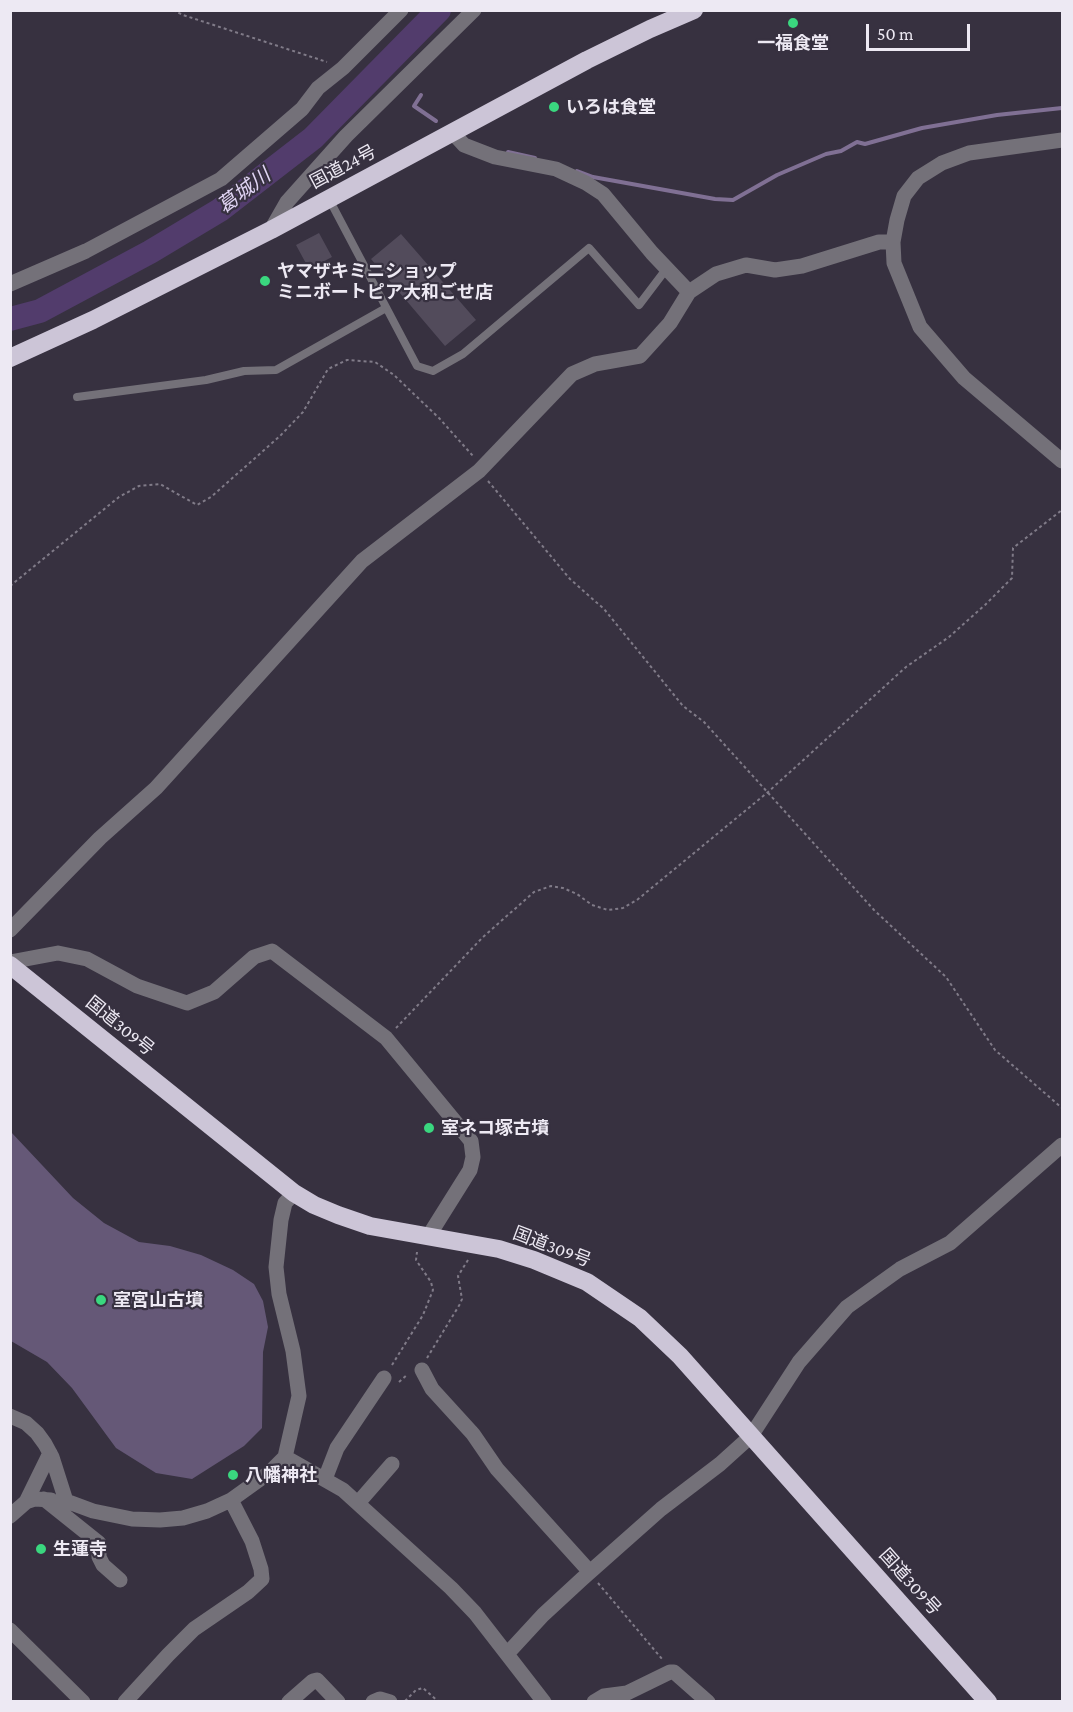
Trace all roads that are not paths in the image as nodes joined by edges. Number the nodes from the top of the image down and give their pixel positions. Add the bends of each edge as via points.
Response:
1 (401, 10) edge
2 (474, 10) edge
3 (694, 10) edge
4 (453, 133) junction
5 (1062, 140) edge
6 (329, 199) junction
7 (271, 230) junction
8 (893, 242) junction
9 (667, 268) junction
10 (10, 284) edge
11 (689, 292) junction
12 (386, 308) junction
13 (10, 358) edge
14 (77, 397) dead end
15 (1062, 462) edge
16 (10, 930) edge
17 (10, 963) edge
18 (1062, 1145) edge
19 (294, 1192) junction
20 (424, 1236) junction
21 (422, 1370) road end
22 (384, 1378) road end
23 (10, 1416) edge
24 (751, 1436) junction
25 (50, 1453) junction
26 (285, 1457) junction
27 (392, 1464) dead end
28 (325, 1479) junction
29 (44, 1499) junction
30 (231, 1500) junction
31 (66, 1501) junction
32 (26, 1502) junction
33 (358, 1503) junction
34 (10, 1516) edge
35 (590, 1572) junction
36 (120, 1580) dead end
37 (10, 1630) edge
38 (507, 1654) junction
39 (83, 1701) edge
40 (125, 1701) edge
41 (289, 1701) edge
42 (338, 1701) edge
43 (373, 1701) edge
44 (390, 1701) edge
45 (544, 1701) edge
46 (594, 1701) edge
47 (708, 1701) edge
48 (988, 1701) edge

1 - 10 street via 318,88 302,109 221,179 87,251
2 - 7 street via 346,136 287,202
3 - 4 highway, 国道24号 via 587,60
4 - 6 highway, 国道24号
4 - 9 street via 464,145 495,157 556,169 586,183 603,194
5 - 8 street via 969,153 942,163 918,178 904,196
6 - 7 highway, 国道24号
6 - 12 lane
7 - 13 highway, 国道24号
8 - 11 street via 879,242 802,266 775,270 746,265 716,274
8 - 15 street via 894,263 920,327 964,378
9 - 11 street
9 - 12 lane via 639,305 589,248 463,354 433,371 417,366
11 - 16 street via 670,323 640,356 595,364 572,374 479,471 362,561 156,788 100,838
12 - 14 lane via 276,370 244,371 206,380
17 - 19 highway, 国道309号
17 - 20 street via 58,953 87,959 137,986 187,1003 214,992 254,957 272,951 386,1038 471,1141 470,1170
18 - 24 street via 950,1243 900,1269 847,1307 799,1362
19 - 20 highway, 国道309号 via 338,1215 370,1226
19 - 26 street via 285,1203 276,1267 299,1396
20 - 24 highway, 国道309号 via 508,1252 587,1282 659,1335
21 - 35 street via 432,1389 473,1434 497,1469
22 - 28 street via 343,1438
23 - 25 street via 37,1432
24 - 35 street
24 - 48 highway, 国道309号
25 - 31 street
25 - 32 street
26 - 28 street
26 - 30 street
27 - 33 street
28 - 33 street
29 - 31 street
29 - 32 street
29 - 36 street via 99,1543 103,1565
30 - 31 street via 183,1518 160,1520 132,1520
30 - 40 street via 252,1541 262,1579 194,1629
32 - 34 street
33 - 38 street via 451,1587
35 - 38 street
37 - 39 street
38 - 45 street
41 - 42 street via 317,1680
43 - 44 street
46 - 47 street via 627,1693 674,1672

